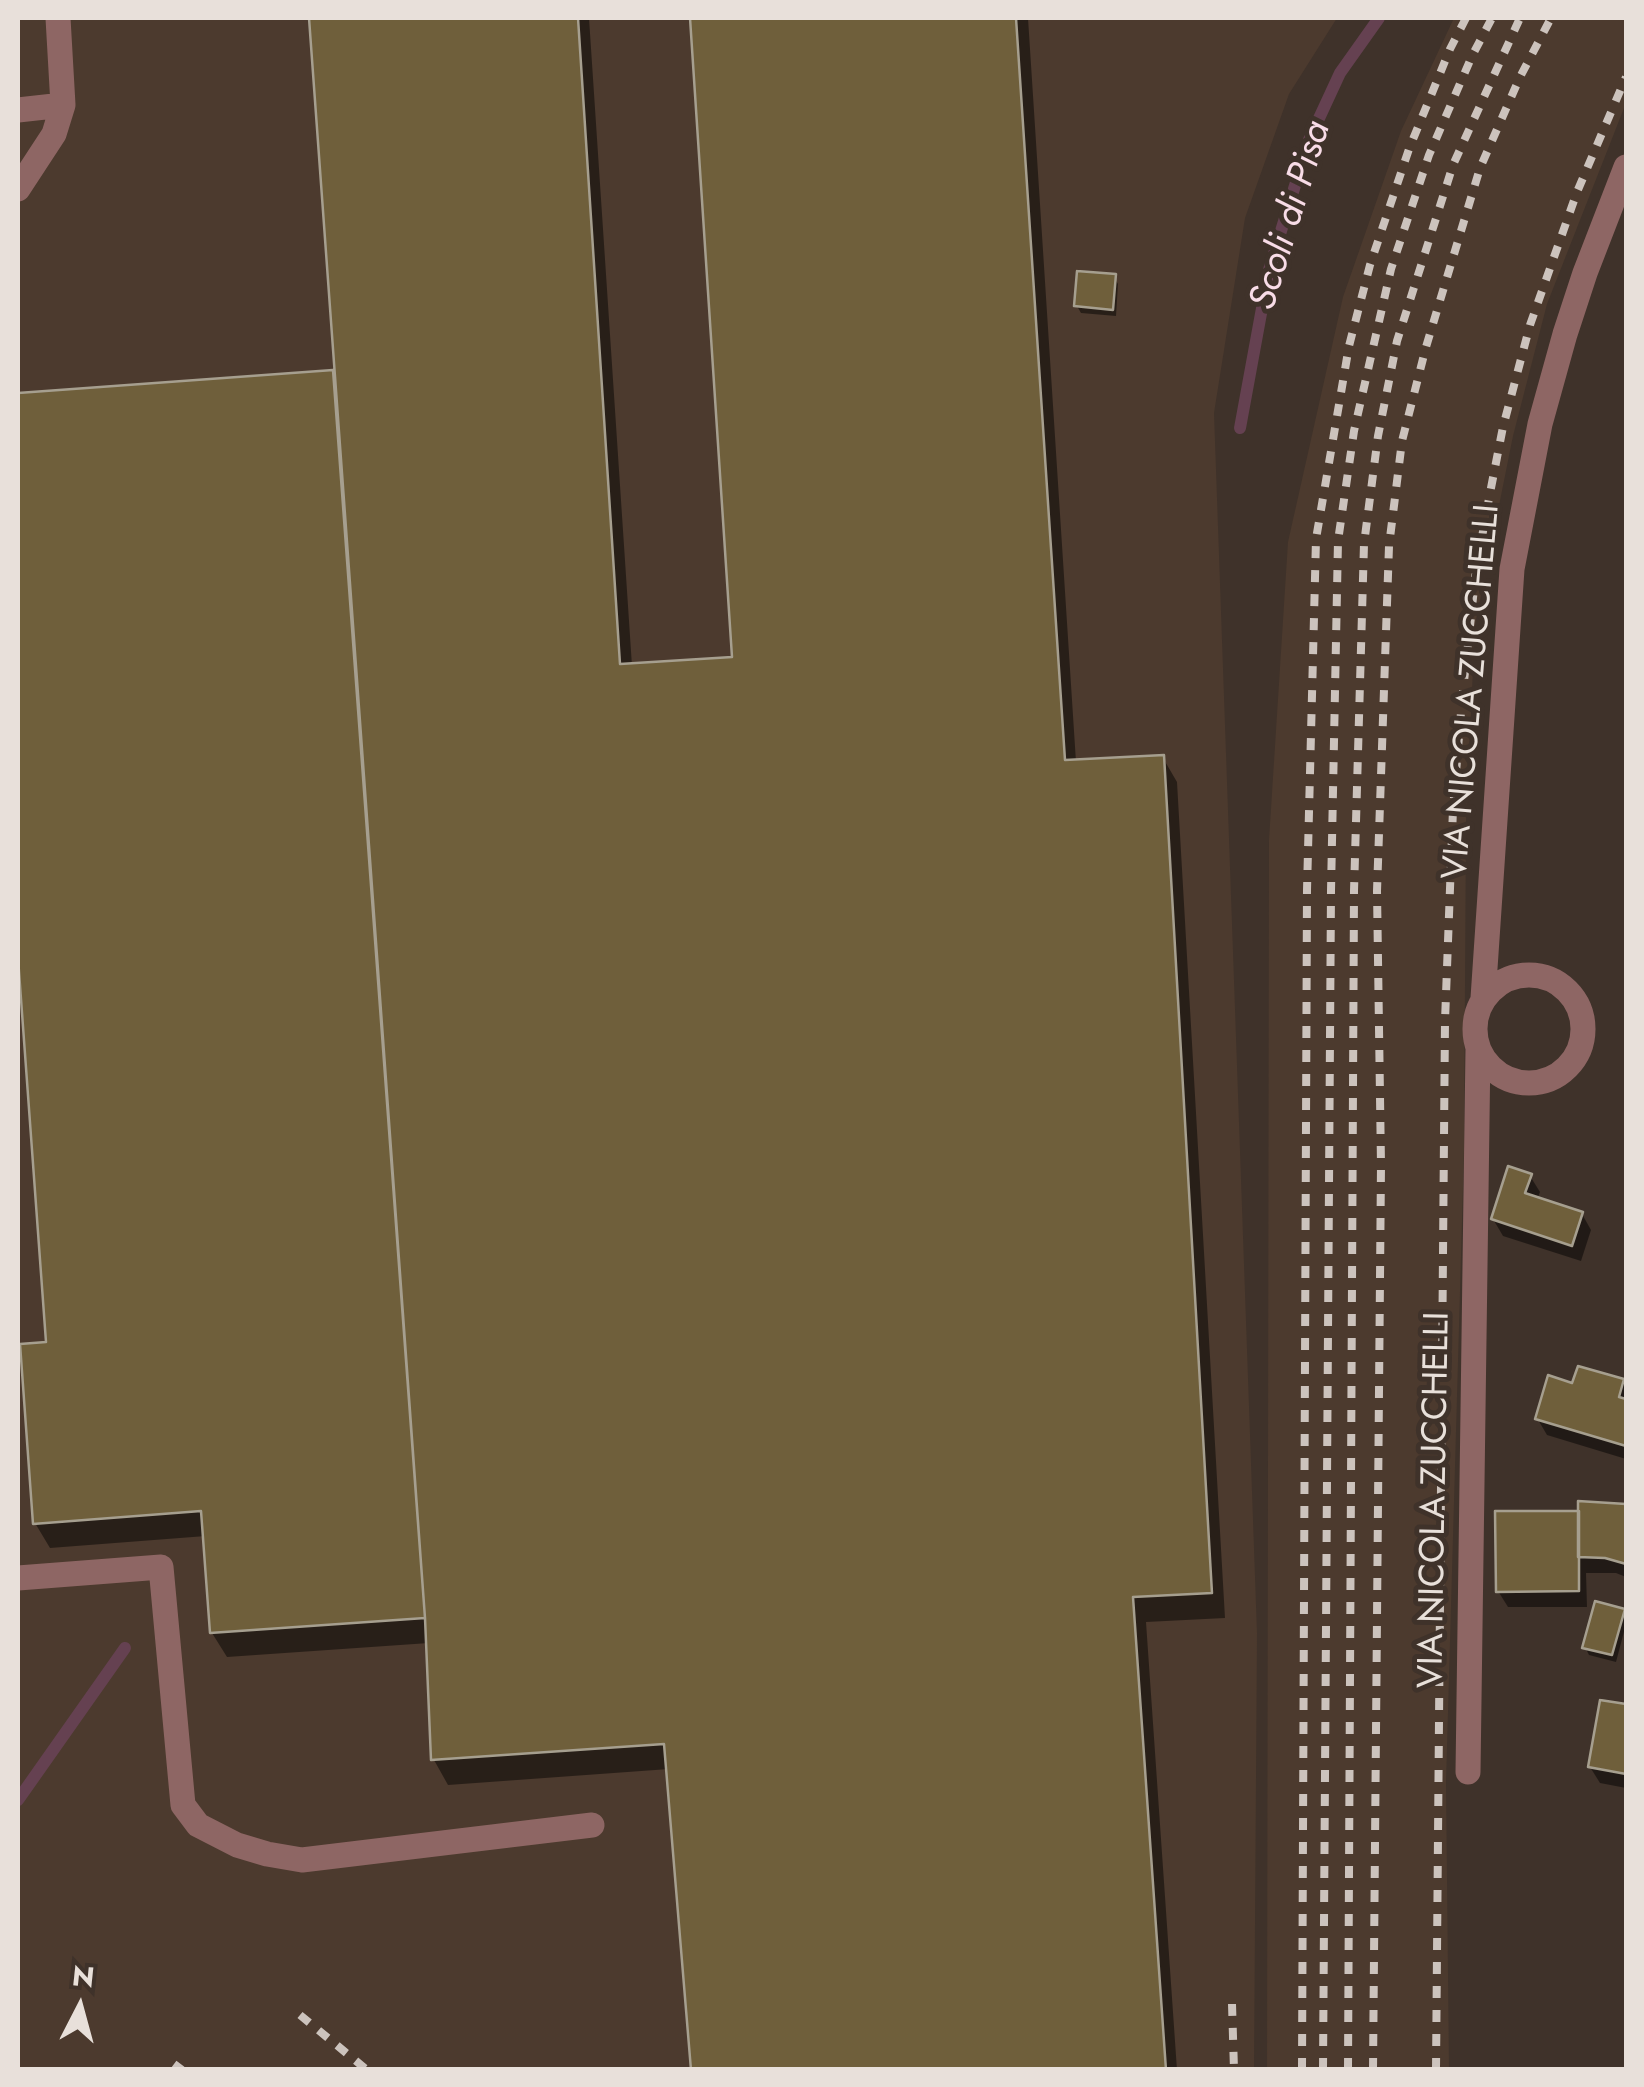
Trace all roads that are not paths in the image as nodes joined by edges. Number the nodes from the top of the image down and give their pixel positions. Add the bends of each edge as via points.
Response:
1 (58, 18) edge
2 (63, 105) junction
3 (18, 110) edge
4 (1626, 167) edge
5 (18, 189) edge
6 (1483, 998) junction
7 (1478, 1049) junction
8 (18, 1578) edge
9 (1468, 1772) dead end
10 (592, 1825) dead end

1 - 2 street
2 - 3 street
2 - 5 street via 54,134
4 - 6 street, VIA NICOLA ZUCCHELLI via 1559,353 1516,552
6 - 7 street, VIA NICOLA ZUCCHELLI via 1474,1031
6 - 7 street via 1512,977 1549,978 1577,1003 1583,1040 1565,1070 1533,1084 1500,1075
7 - 9 street, VIA NICOLA ZUCCHELLI
8 - 10 street via 162,1567 183,1805 198,1825 236,1845 302,1860

